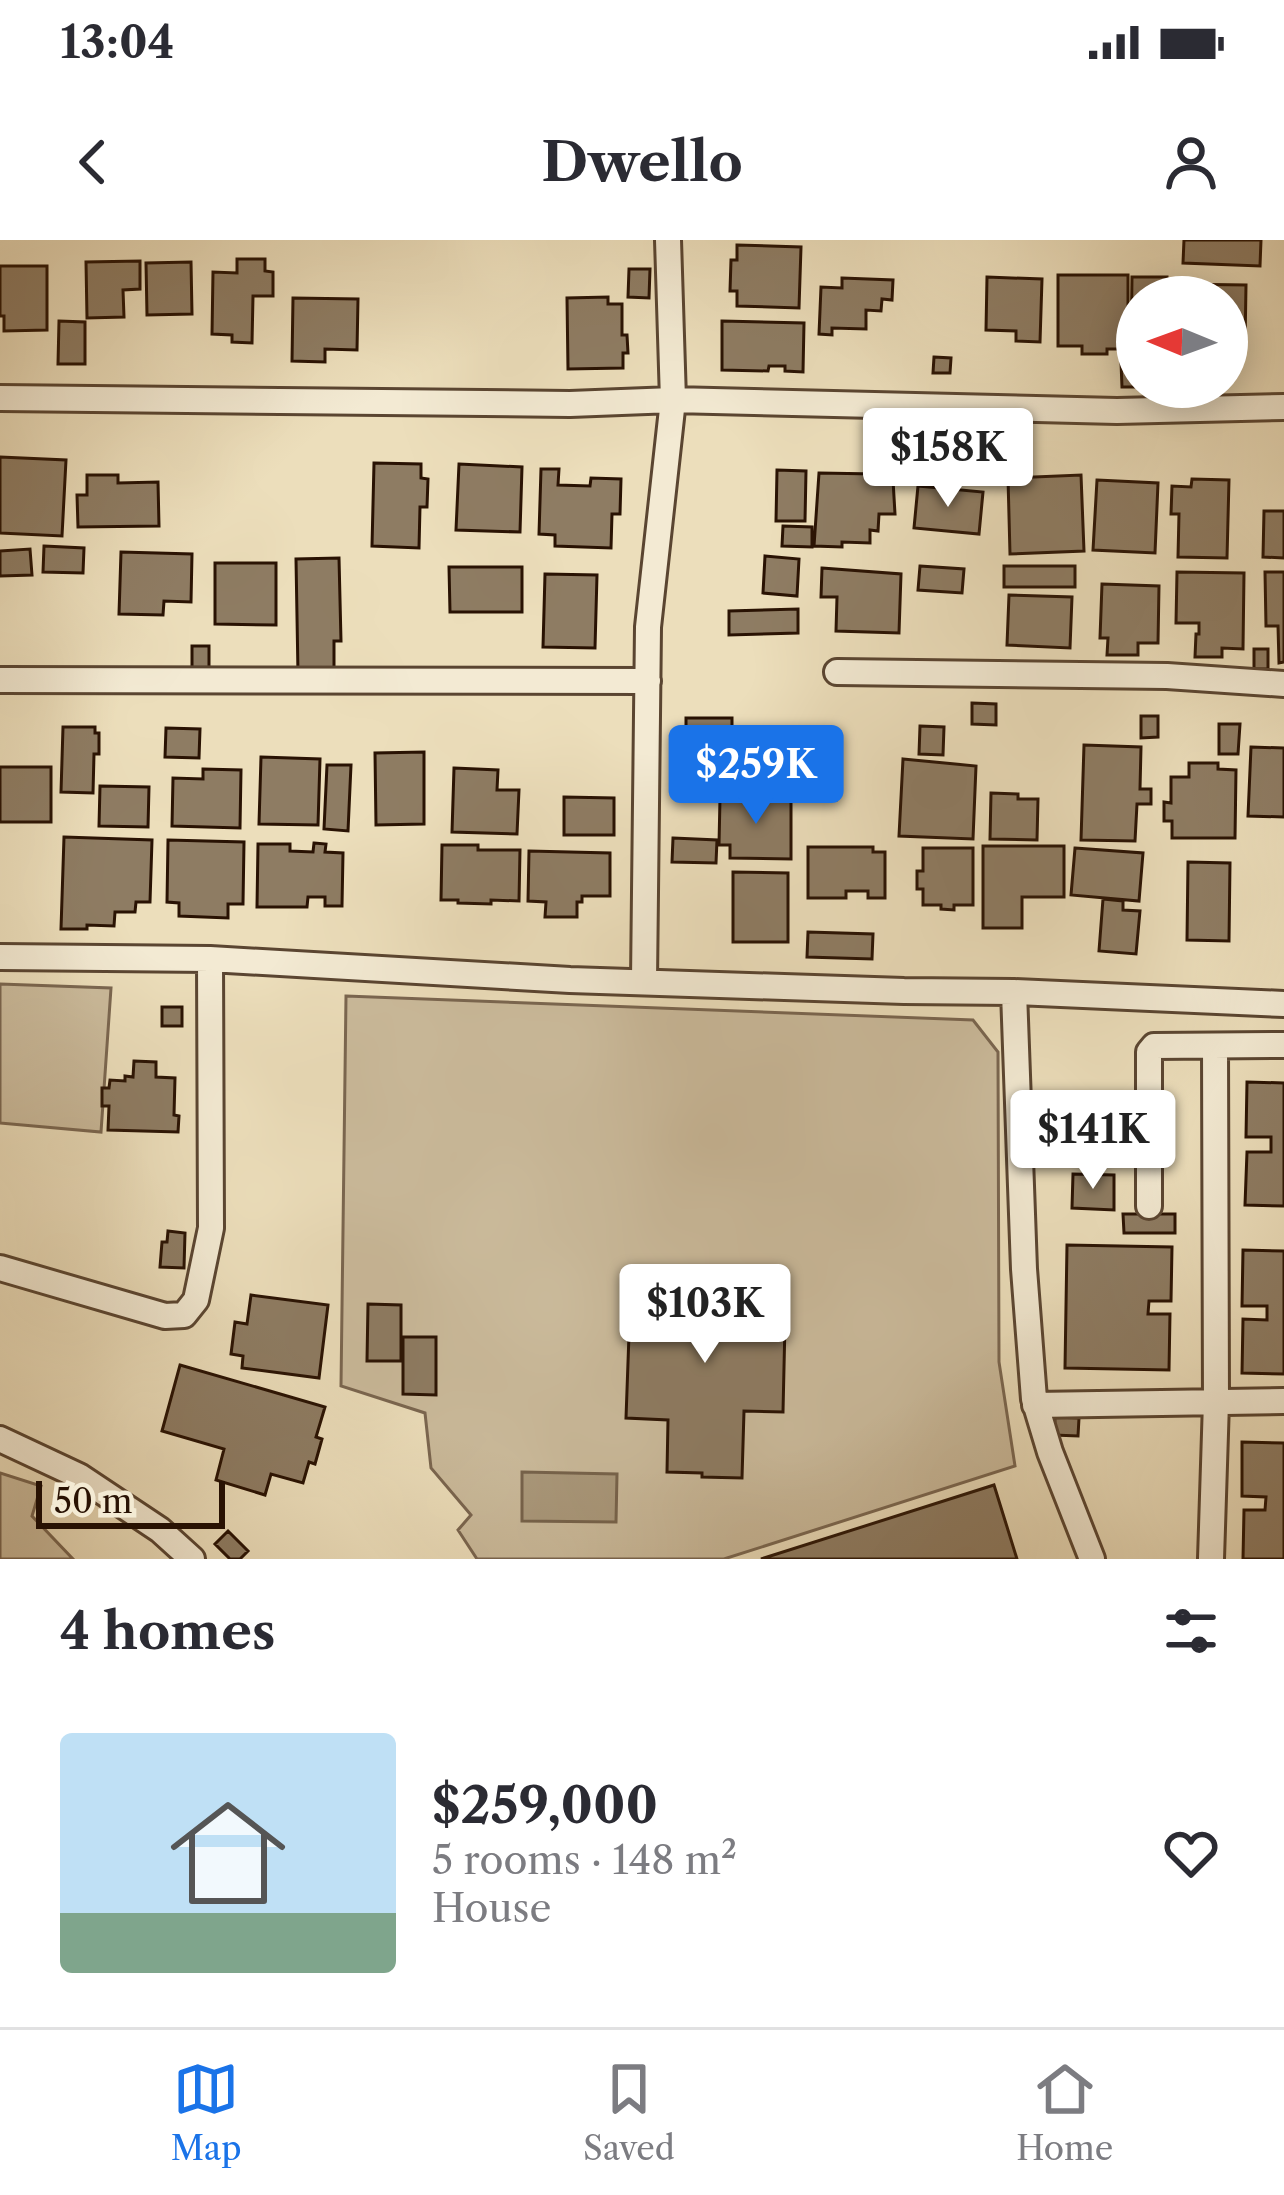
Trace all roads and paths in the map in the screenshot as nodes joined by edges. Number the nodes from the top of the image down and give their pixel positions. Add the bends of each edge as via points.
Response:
1 (668, 240) edge
2 (0, 398) edge
3 (673, 400) junction
4 (1284, 407) edge
5 (837, 672) dead end
6 (0, 680) edge
7 (648, 681) junction
8 (1284, 684) edge
9 (0, 957) edge
10 (210, 958) junction
11 (644, 981) junction
12 (1014, 992) junction
13 (1284, 1004) edge
14 (1284, 1045) edge
15 (1215, 1046) junction
16 (1149, 1206) dead end
17 (0, 1268) edge
18 (1284, 1401) edge
19 (1216, 1402) junction
20 (1035, 1405) junction
21 (0, 1439) edge
22 (192, 1559) edge
23 (1092, 1559) edge
24 (1211, 1559) edge

1 - 3 street
2 - 3 street
3 - 4 street
3 - 7 street
5 - 8 street
6 - 7 street
7 - 11 street
9 - 10 street
10 - 11 street
10 - 17 street via 211,1228 196,1300 184,1315 165,1316
11 - 12 street
12 - 13 street
12 - 20 street
14 - 15 street
15 - 16 street via 1149,1052
15 - 19 street
18 - 19 street
19 - 20 street
19 - 24 street
20 - 23 street
21 - 22 street via 80,1476

